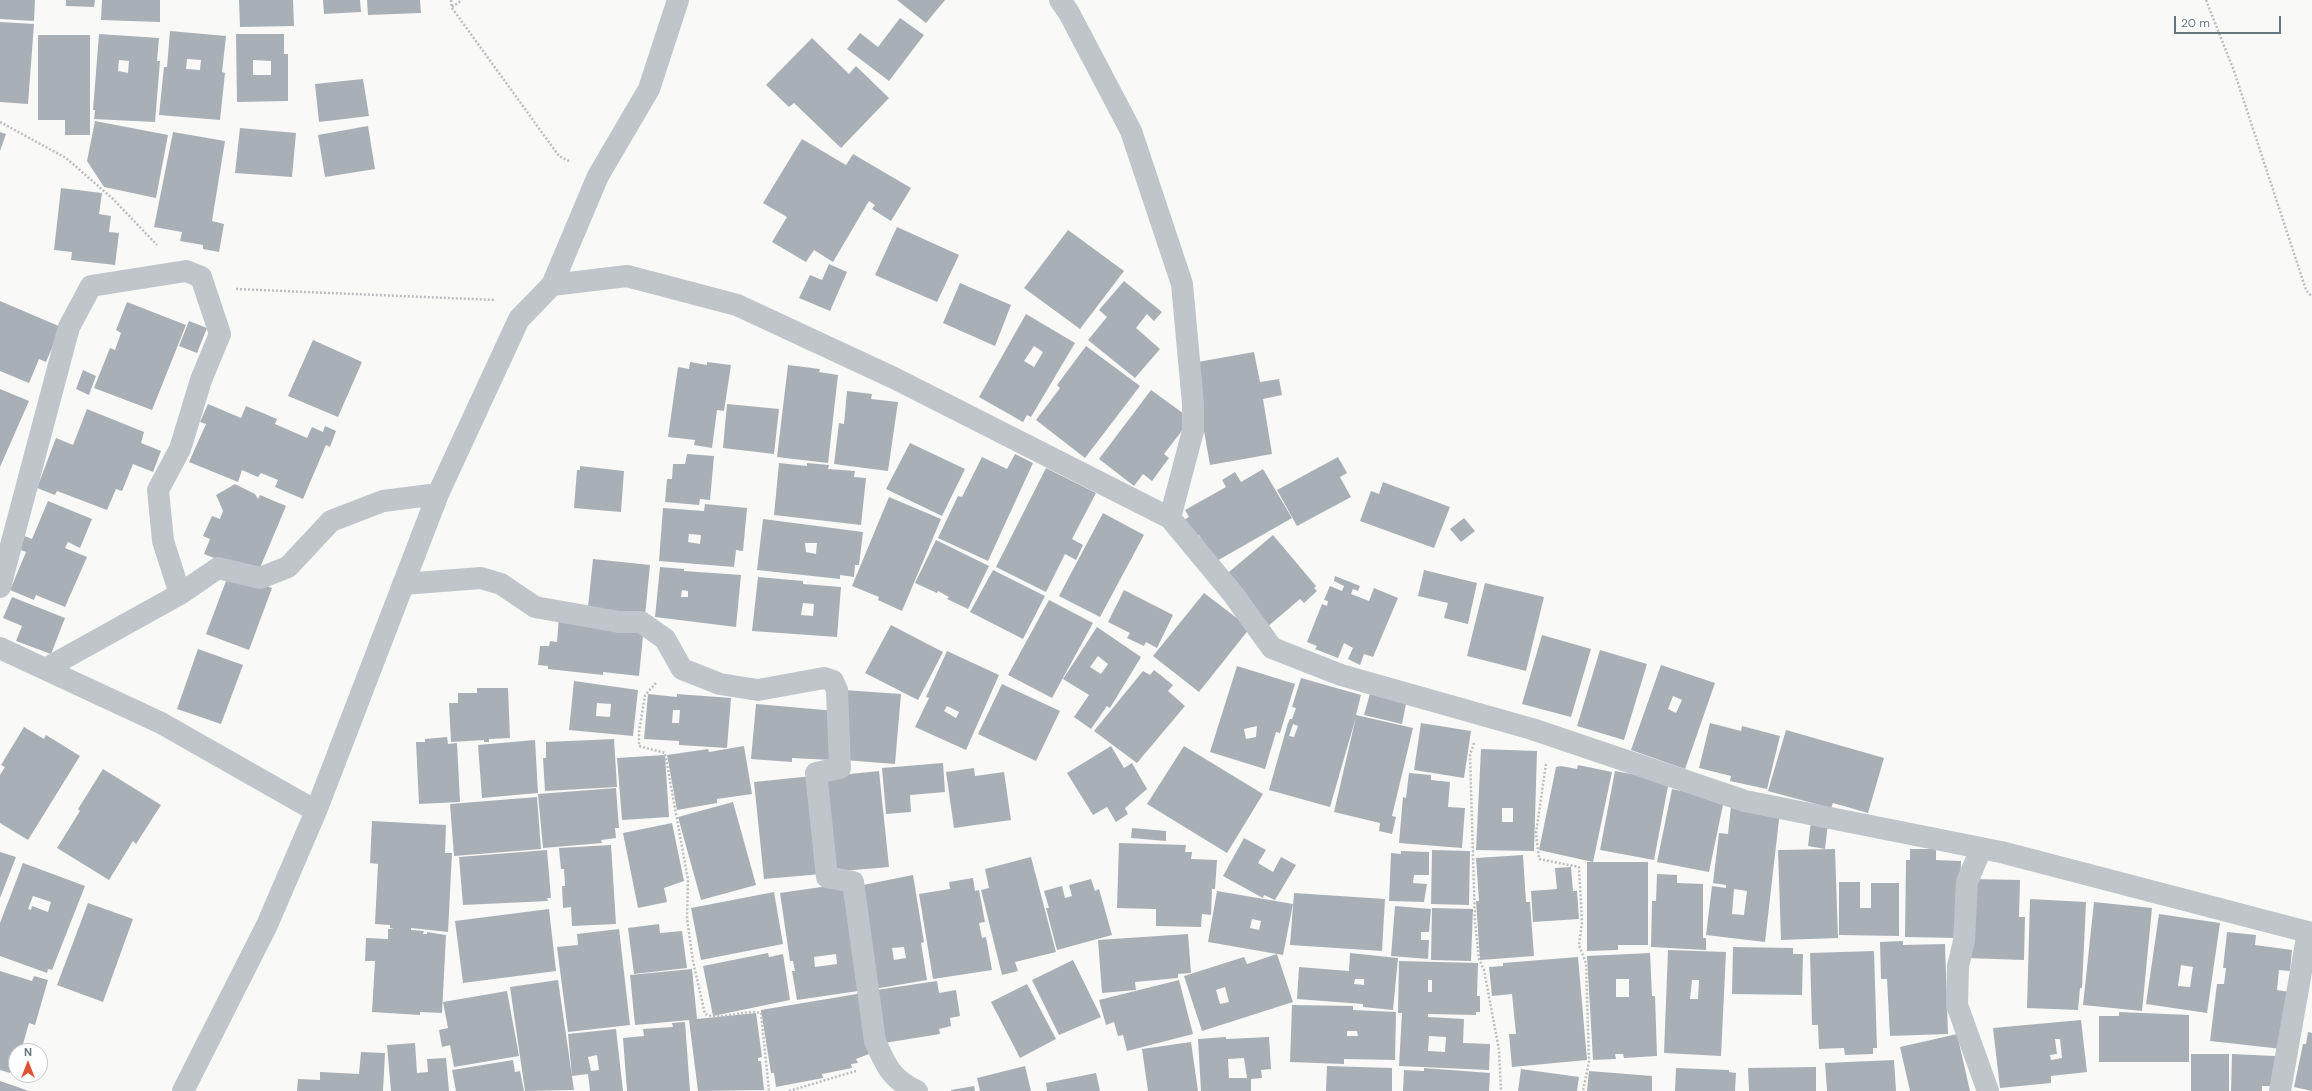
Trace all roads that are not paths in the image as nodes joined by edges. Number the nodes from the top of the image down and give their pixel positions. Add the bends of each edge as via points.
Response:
1 (678, 0) edge
2 (1060, 0) edge
3 (552, 285) junction
4 (438, 494) junction
5 (1170, 518) junction
6 (403, 584) junction
7 (0, 587) edge
8 (180, 594) junction
9 (0, 648) edge
10 (45, 669) junction
11 (316, 811) junction
12 (1981, 848) junction
13 (2310, 933) edge
14 (183, 1091) edge
15 (917, 1091) edge
16 (1988, 1091) edge
17 (2280, 1091) edge

1 - 3 street via 649,88 598,176
2 - 5 street via 1131,131 1182,284 1193,404 1193,431
3 - 4 street via 519,319
3 - 5 street via 627,276 737,305 894,378
4 - 6 street
4 - 8 street via 383,501 331,521 288,567 260,578 218,568
5 - 12 street via 1233,594 1272,648 1341,675 1532,729 1745,801
6 - 11 street
6 - 15 street via 481,578 501,584 535,607 619,622 641,622 665,639 682,669 720,684 758,690 824,678 833,681 837,690 840,768 816,774 827,877 853,882 875,1041 884,1062 901,1084
7 - 8 street via 69,327 91,286 193,274 220,334 201,380 180,449 158,490 163,541
8 - 10 street
9 - 10 street
10 - 11 street via 161,723
11 - 14 street via 267,925
12 - 13 street
12 - 16 street via 1967,882 1964,941 1958,966 1957,1005
13 - 17 street

